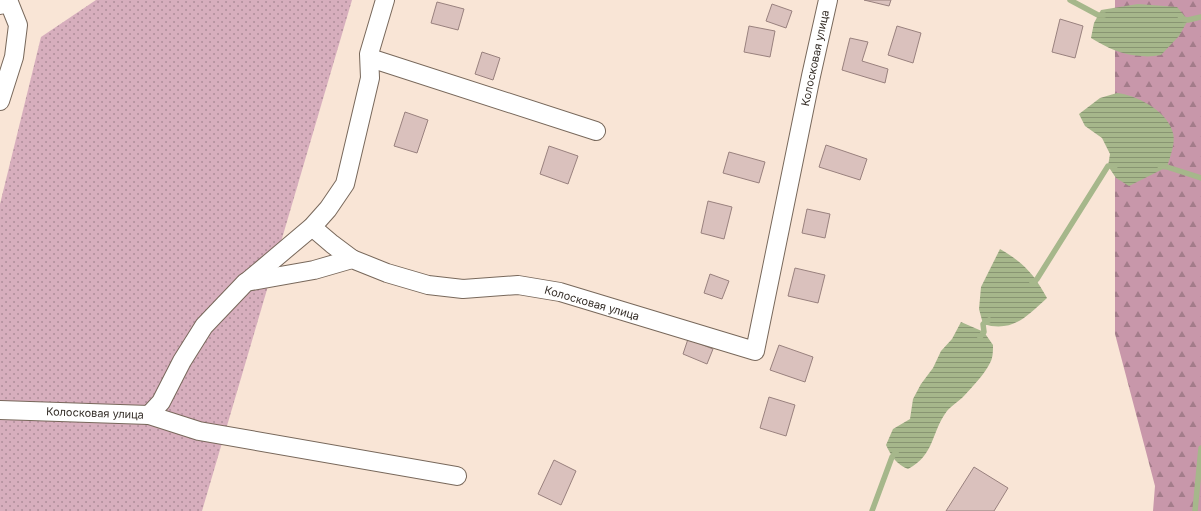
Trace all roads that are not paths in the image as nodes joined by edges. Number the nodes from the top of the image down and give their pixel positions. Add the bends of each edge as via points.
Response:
1 (4, 0) edge
2 (8, 0) edge
3 (385, 0) edge
4 (828, 0) edge
5 (0, 3) edge
6 (370, 58) junction
7 (0, 101) edge
8 (596, 132) dead end
9 (312, 227) junction
10 (352, 259) junction
11 (246, 282) junction
12 (0, 410) edge
13 (149, 416) junction
14 (457, 476) dead end

1 - 5 main road
2 - 7 street via 18,25 14,57
3 - 6 street, Колосковая улица
4 - 10 street, Колосковая улица via 755,351 560,292 518,285 463,289 428,285
6 - 8 street
6 - 9 street, Колосковая улица via 370,78 345,184
9 - 10 street
9 - 11 street, Колосковая улица
10 - 11 street via 314,270
11 - 13 street, Колосковая улица via 204,326 161,402
12 - 13 street, Колосковая улица
13 - 14 street via 199,432

